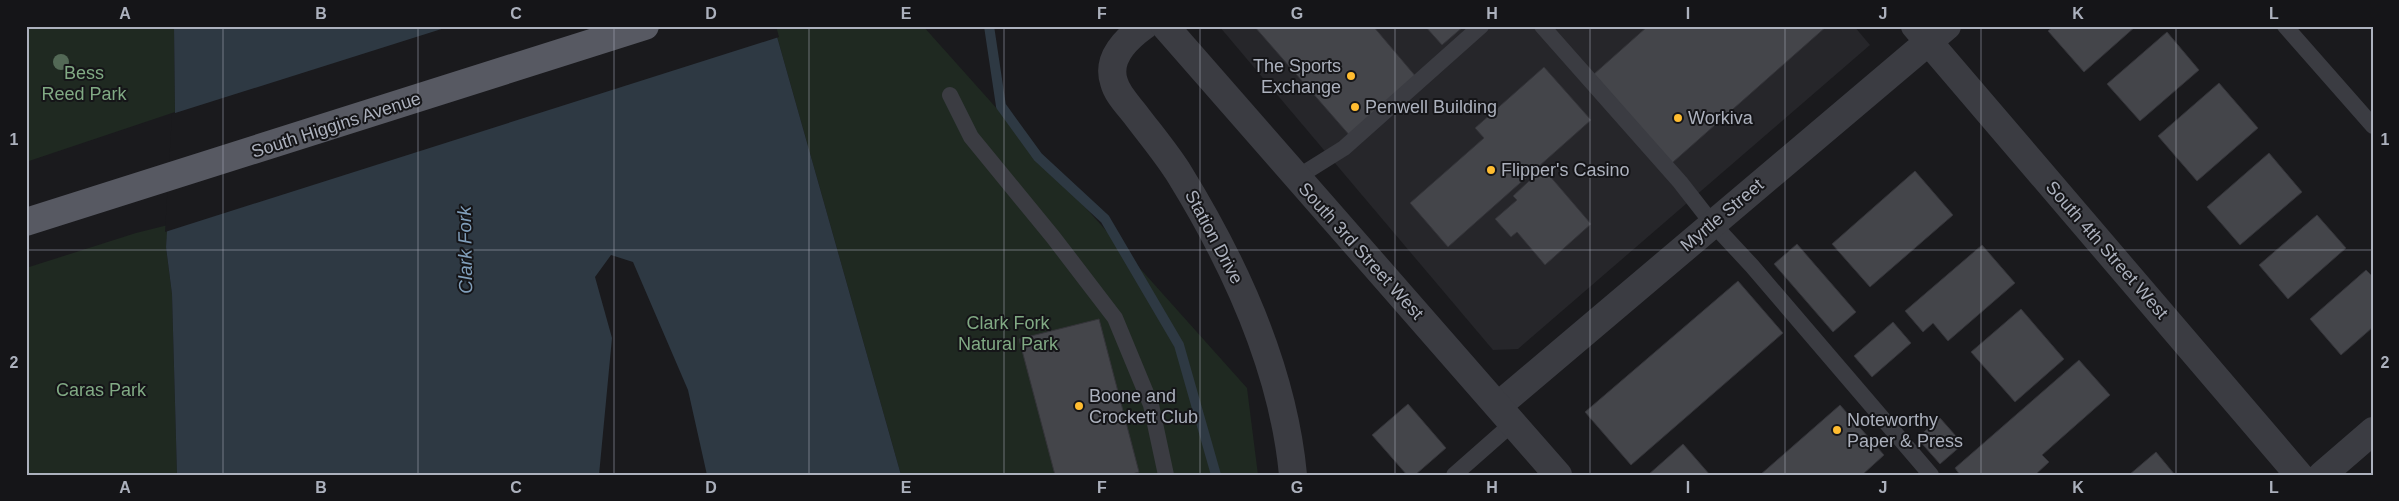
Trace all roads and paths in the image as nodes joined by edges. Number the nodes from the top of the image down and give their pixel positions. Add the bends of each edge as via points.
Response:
1 (645, 26) edge
2 (1144, 26) edge
3 (1165, 26) edge
4 (1481, 26) edge
5 (1542, 26) edge
6 (2285, 26) edge
7 (1930, 32) edge
8 (950, 95) dead end
9 (2373, 126) edge
10 (1296, 178) junction
11 (26, 222) edge
12 (1712, 223) junction
13 (1506, 414) junction
14 (2373, 431) edge
15 (1166, 475) edge
16 (1293, 475) edge
17 (1454, 475) edge
18 (1558, 475) edge
19 (1931, 475) edge
20 (2299, 475) edge
21 (2322, 475) edge

1 - 11 main road, South Higgins Avenue
2 - 16 street, Station Drive via 1118,50 1113,66 1114,82 1179,173 1238,280 1271,368
3 - 10 street, South 3rd Street West
4 - 10 lane via 1344,148
5 - 12 lane via 1680,182
6 - 9 lane
7 - 12 street, Myrtle Street
7 - 20 street, South 4th Street West
8 - 15 lane via 971,137 1115,318 1150,405
10 - 13 street, South 3rd Street West
12 - 13 street, Myrtle Street
12 - 19 lane
13 - 17 lane
13 - 18 street, South 3rd Street West
14 - 21 street

